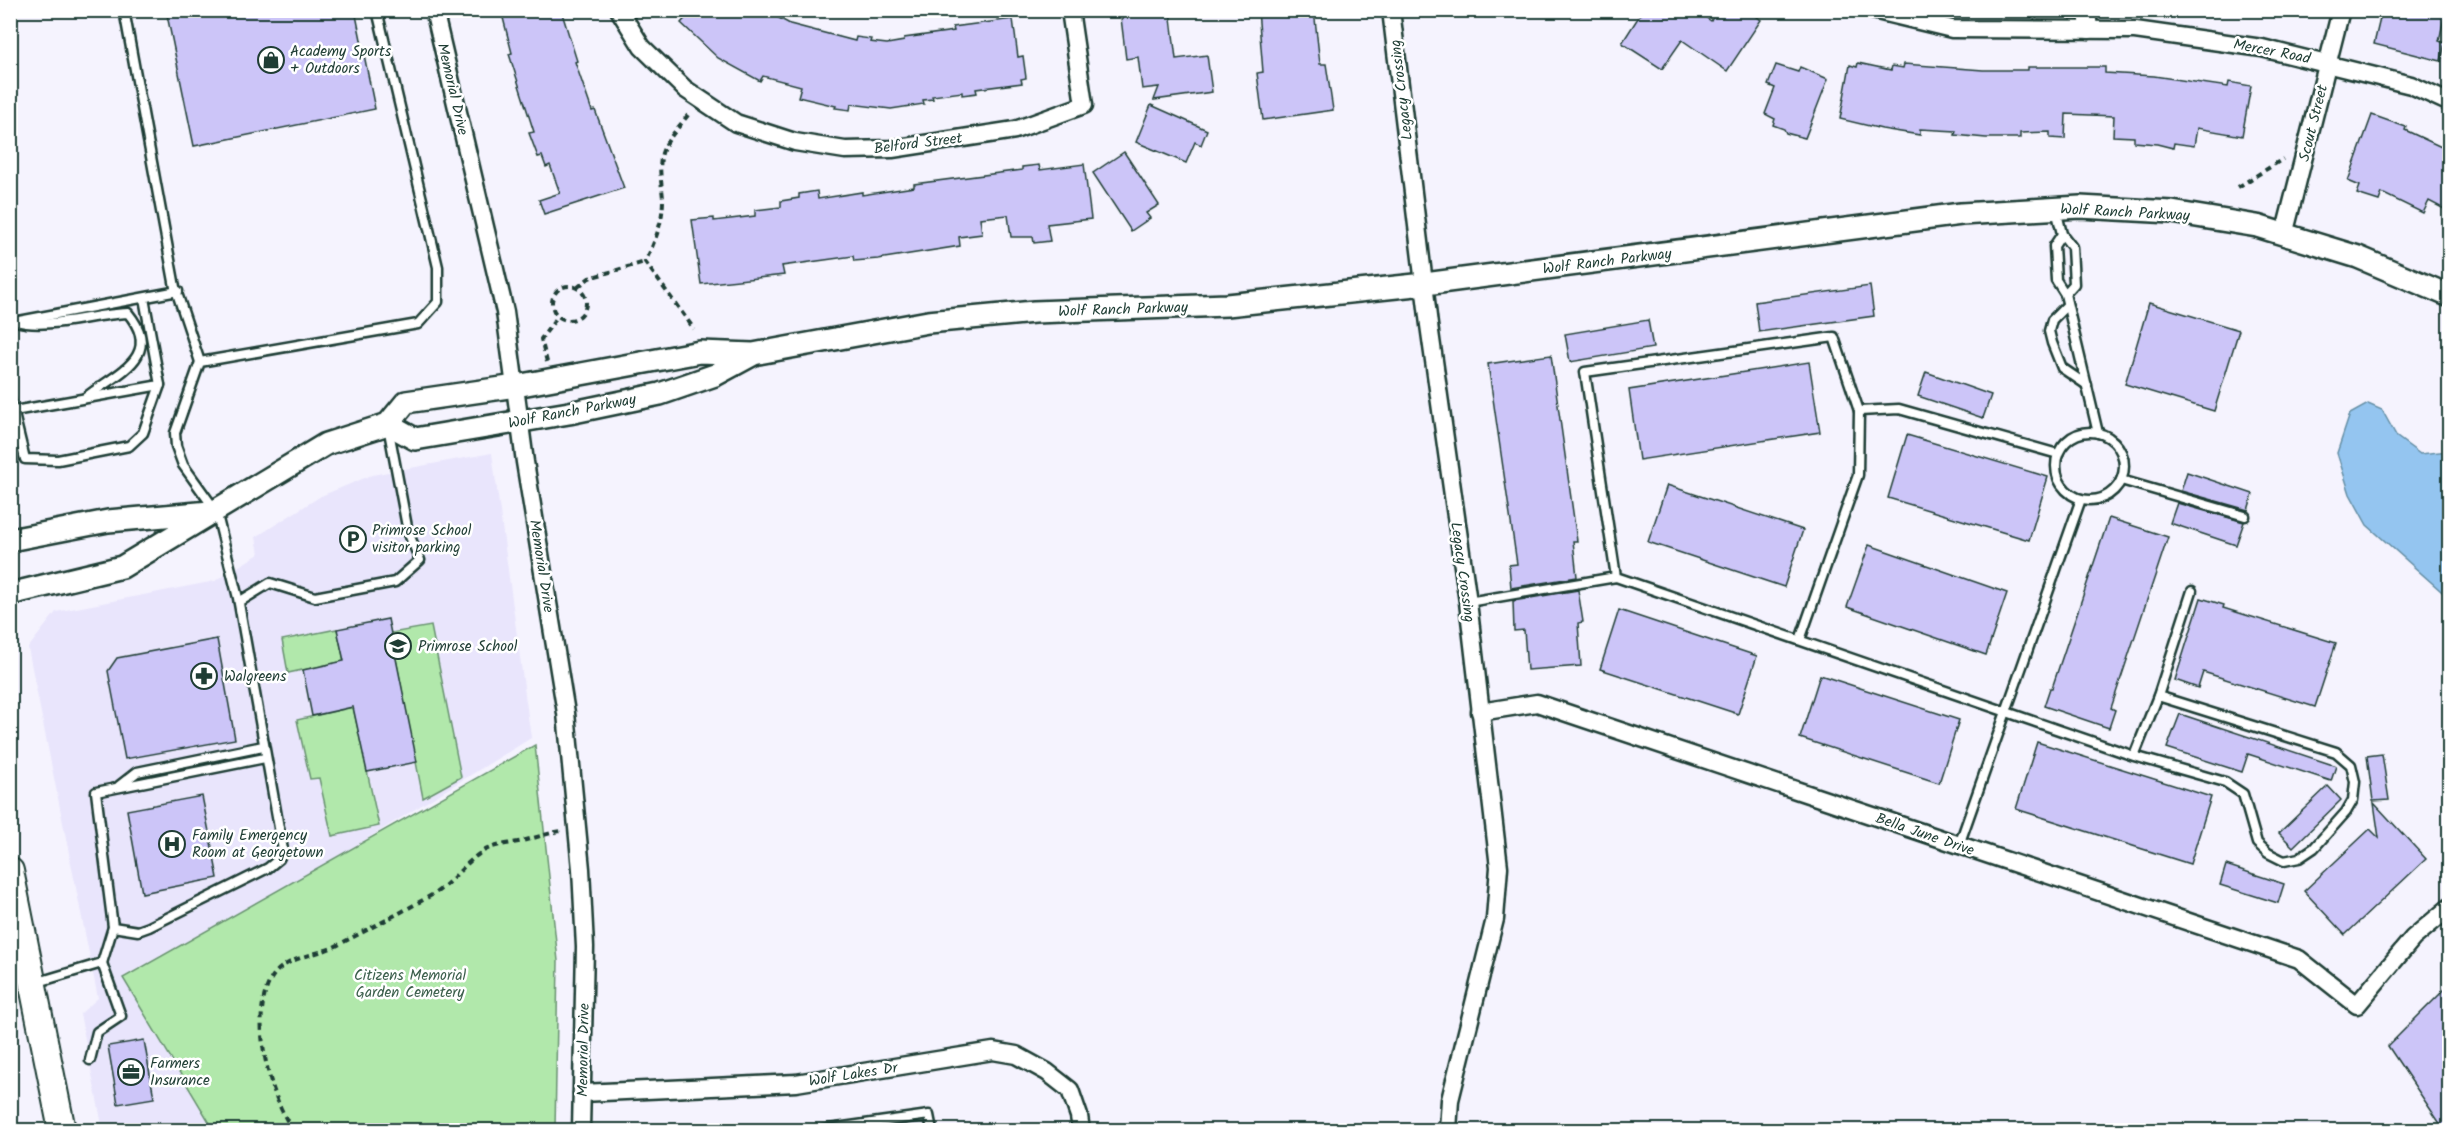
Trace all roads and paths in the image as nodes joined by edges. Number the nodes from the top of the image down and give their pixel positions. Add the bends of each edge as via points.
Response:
1 (124, 10) edge
2 (377, 10) edge
3 (434, 10) edge
4 (619, 10) edge
5 (1070, 10) edge
6 (1391, 10) edge
7 (1874, 10) edge
8 (2087, 10) edge
9 (2342, 10) edge
10 (1939, 18) edge
11 (2089, 30) junction
12 (2328, 63) junction
13 (2450, 103) edge
14 (688, 115) dead end
15 (2283, 159) dead end
16 (2238, 187) dead end
17 (2056, 209) junction
18 (2062, 234) junction
19 (2284, 235) junction
20 (645, 262) junction
21 (1425, 284) junction
22 (578, 287) junction
23 (178, 291) junction
24 (2065, 294) junction
25 (2450, 296) edge
26 (144, 297) junction
27 (2067, 305) junction
28 (558, 316) junction
29 (13, 322) edge
30 (694, 329) dead end
31 (753, 354) junction
32 (200, 362) junction
33 (548, 364) dead end
34 (2087, 385) junction
35 (160, 386) junction
36 (516, 386) junction
37 (10, 398) edge
38 (85, 398) junction
39 (14, 411) junction
40 (1859, 411) junction
41 (521, 421) junction
42 (388, 424) junction
43 (2098, 433) junction
44 (2058, 454) junction
45 (2121, 480) junction
46 (2080, 499) junction
47 (216, 511) junction
48 (2245, 516) dead end
49 (10, 540) edge
50 (1616, 577) junction
51 (2192, 591) dead end
52 (10, 594) edge
53 (239, 602) junction
54 (1468, 602) junction
55 (1800, 640) junction
56 (2158, 696) junction
57 (2005, 711) junction
58 (1479, 712) junction
59 (263, 746) junction
60 (2134, 756) junction
61 (265, 758) junction
62 (116, 788) junction
63 (577, 829) junction
64 (1959, 845) junction
65 (10, 871) edge
66 (2450, 907) edge
67 (113, 927) junction
68 (102, 963) junction
69 (32, 984) junction
70 (90, 1060) dead end
71 (582, 1093) junction
72 (62, 1131) edge
73 (293, 1131) edge
74 (581, 1131) edge
75 (822, 1131) edge
76 (932, 1131) edge
77 (1081, 1131) edge
78 (1448, 1131) edge

1 - 23 lane
2 - 32 lane via 438,267 438,302 418,324
3 - 36 street, Memorial Drive via 505,312
4 - 5 street, Belford Street via 642,47 685,89 736,123 795,142 845,150 892,149 1015,130 1084,105
6 - 21 street, Legacy Crossing
7 - 10 street, Mercer Road
8 - 11 street
9 - 12 street, Scout Street
10 - 11 street, Mercer Road via 1952,29
11 - 12 street, Mercer Road via 2135,30 2239,44
12 - 13 street, Mercer Road via 2411,85
12 - 19 street, Scout Street
14 - 20 path via 662,152 662,214
15 - 16 path
17 - 18 lane
17 - 19 street, Wolf Ranch Parkway via 2172,212 2257,226
17 - 21 street, Wolf Ranch Parkway via 1961,214
18 - 24 lane via 2054,246 2056,280
18 - 24 lane via 2072,247 2074,284
19 - 25 street, Wolf Ranch Parkway via 2358,257
20 - 22 path via 589,278
20 - 30 path
21 - 31 street, Wolf Ranch Parkway via 1227,305 1034,312 928,322
21 - 54 street, Legacy Crossing
22 - 28 path via 562,286 554,295 552,306
22 - 28 path via 587,303 583,313 574,320
23 - 26 lane
23 - 32 lane
24 - 27 lane
26 - 29 lane
26 - 35 lane
27 - 34 lane
27 - 34 lane via 2052,320 2049,331 2062,368
28 - 33 path via 541,339
29 - 38 lane via 32,326 128,313 140,327 142,347 128,368
31 - 36 street, Wolf Ranch Parkway via 700,352
31 - 41 street, Wolf Ranch Parkway via 715,375 660,394
32 - 47 lane via 175,433 176,446 183,465
34 - 43 lane
35 - 38 lane
35 - 39 lane via 143,433 129,446 58,460 25,459
36 - 41 street, Memorial Drive
36 - 42 street, Wolf Ranch Parkway via 406,402
37 - 39 lane
38 - 39 lane
40 - 44 lane via 1899,409
40 - 50 lane via 1834,337 1585,372
40 - 55 lane via 1858,475
41 - 42 street, Wolf Ranch Parkway via 415,439
41 - 63 street, Memorial Drive via 566,713
42 - 47 street via 326,444
42 - 53 lane via 408,532 420,560 394,582 315,597 270,583
43 - 44 lane via 2076,435
43 - 45 lane via 2117,446 2122,457
44 - 46 lane via 2059,481
45 - 46 lane via 2106,496
45 - 48 lane
46 - 57 lane
47 - 49 street via 108,521
47 - 52 street via 122,567
47 - 53 lane
50 - 54 lane
50 - 55 lane
51 - 56 lane
53 - 59 lane
54 - 58 street, Legacy Crossing
55 - 57 lane
56 - 60 lane
56 - 60 lane via 2336,752 2351,765 2355,782 2353,800 2314,848 2299,858 2284,861 2257,843 2243,794 2225,782
57 - 60 lane
57 - 64 lane
58 - 64 street, Bella June Drive via 1537,703
58 - 78 street, Legacy Crossing via 1499,867 1496,908 1449,1100
59 - 61 lane
59 - 62 lane via 137,772
61 - 62 lane
61 - 67 lane via 283,850 279,859 149,927 138,931
62 - 67 lane via 96,792
63 - 71 street, Memorial Drive via 585,947
63 - 73 path via 504,843 481,853 437,892 331,949 283,964 268,988 261,1031 282,1115
64 - 66 street, Bella June Drive via 2299,959 2357,1005 2414,938
65 - 69 main road
67 - 68 lane
68 - 69 lane
68 - 70 lane via 121,1016 98,1032
69 - 72 main road
71 - 74 street, Memorial Drive
71 - 77 street, Wolf Lakes Dr via 796,1083 993,1051 1016,1055 1070,1090
75 - 76 lane via 929,1115

